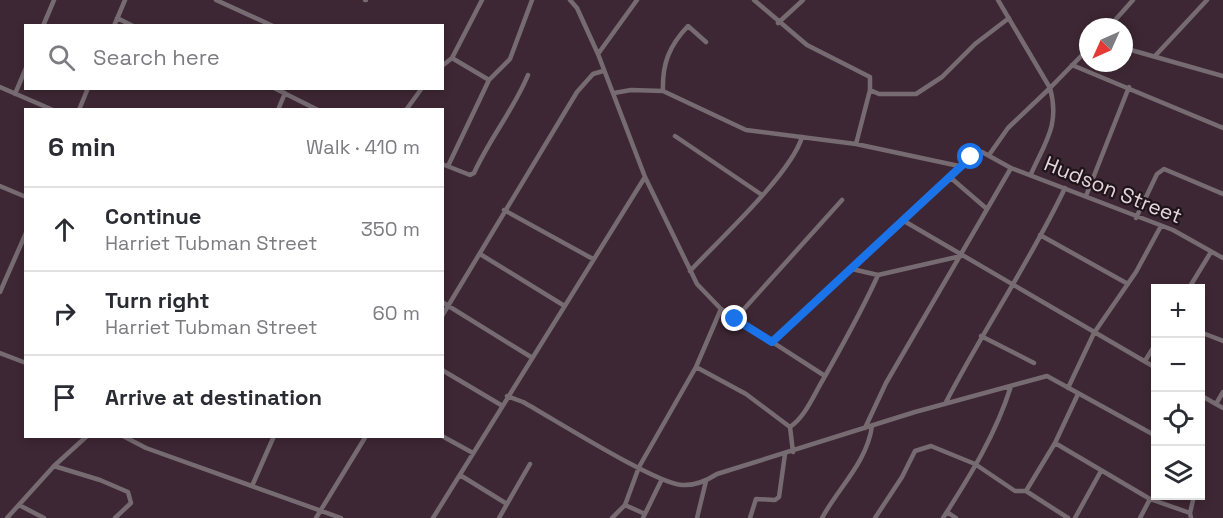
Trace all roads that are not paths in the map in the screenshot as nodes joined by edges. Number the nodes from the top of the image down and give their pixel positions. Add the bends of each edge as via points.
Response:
1 (54, 0) edge
2 (125, 0) edge
3 (216, 0) edge
4 (483, 0) edge
5 (532, 0) edge
6 (570, 0) edge
7 (637, 0) edge
8 (754, 0) edge
9 (802, 0) edge
10 (998, 0) edge
11 (1133, 0) edge
12 (1207, 0) edge
13 (117, 18) junction
14 (1010, 18) junction
15 (1117, 18) edge
16 (778, 23) junction
17 (44, 24) edge
18 (115, 24) edge
19 (129, 24) edge
20 (269, 24) edge
21 (706, 42) dead end
22 (1133, 50) edge
23 (598, 54) junction
24 (1155, 56) junction
25 (452, 58) junction
26 (1079, 58) edge
27 (444, 64) edge
28 (1072, 65) junction
29 (603, 70) junction
30 (24, 73) edge
31 (528, 75) dead end
32 (1223, 76) edge
33 (489, 80) junction
34 (0, 87) edge
35 (1129, 87) junction
36 (1050, 88) junction
37 (87, 90) edge
38 (278, 90) edge
39 (421, 90) edge
40 (870, 90) junction
41 (663, 91) junction
42 (285, 93) junction
43 (614, 93) junction
44 (15, 94) junction
45 (47, 108) edge
46 (80, 108) edge
47 (279, 108) edge
48 (314, 108) edge
49 (407, 108) edge
50 (1223, 128) edge
51 (675, 136) dead end
52 (802, 137) junction
53 (856, 144) junction
54 (989, 155) junction
55 (445, 165) edge
56 (959, 166) junction
57 (1011, 168) junction
58 (1031, 174) junction
59 (645, 177) junction
60 (951, 178) junction
61 (0, 186) edge
62 (1065, 188) junction
63 (1223, 194) edge
64 (762, 195) junction
65 (24, 196) edge
66 (1086, 196) junction
67 (842, 200) dead end
68 (987, 209) junction
69 (504, 210) junction
70 (1136, 218) junction
71 (904, 221) junction
72 (1161, 226) junction
73 (1040, 235) junction
74 (24, 238) edge
75 (1211, 252) junction
76 (480, 254) junction
77 (961, 256) junction
78 (1223, 258) edge
79 (593, 259) junction
80 (852, 268) junction
81 (690, 272) junction
82 (878, 275) junction
83 (1011, 284) junction
84 (1128, 284) junction
85 (1191, 284) edge
86 (0, 292) edge
87 (444, 303) edge
88 (563, 305) junction
89 (449, 306) junction
90 (721, 309) junction
91 (444, 313) edge
92 (735, 319) junction
93 (1094, 333) junction
94 (1205, 334) edge
95 (981, 336) junction
96 (1223, 341) edge
97 (772, 342) junction
98 (1151, 351) edge
99 (0, 353) edge
100 (531, 357) junction
101 (24, 362) edge
102 (1145, 362) junction
103 (1034, 363) dead end
104 (1151, 366) edge
105 (696, 367) junction
106 (444, 371) edge
107 (825, 376) junction
108 (1011, 386) junction
109 (1068, 388) junction
110 (1223, 392) edge
111 (1078, 394) junction
112 (507, 396) junction
113 (1205, 398) edge
114 (945, 404) junction
115 (1216, 404) junction
116 (501, 405) junction
117 (1223, 408) edge
118 (872, 426) junction
119 (790, 427) junction
120 (865, 428) junction
121 (1151, 434) edge
122 (444, 437) edge
123 (85, 438) edge
124 (127, 438) edge
125 (273, 438) edge
126 (365, 438) edge
127 (1055, 443) junction
128 (793, 452) junction
129 (473, 453) junction
130 (785, 454) junction
131 (530, 464) dead end
132 (975, 464) junction
133 (54, 466) junction
134 (639, 467) junction
135 (1101, 471) junction
136 (460, 475) junction
137 (662, 479) junction
138 (706, 481) junction
139 (252, 486) junction
140 (1026, 491) junction
141 (1150, 499) junction
142 (1193, 500) edge
143 (507, 504) junction
144 (19, 505) junction
145 (625, 505) junction
146 (320, 511) junction
147 (947, 512) junction
148 (644, 516) edge
149 (1190, 516) edge
150 (7, 518) edge
151 (44, 518) edge
152 (115, 518) edge
153 (316, 518) edge
154 (341, 518) edge
155 (433, 518) edge
156 (499, 518) edge
157 (612, 518) edge
158 (697, 518) edge
159 (750, 518) edge
160 (822, 518) edge
161 (875, 518) edge
162 (944, 518) edge
163 (956, 518) edge
164 (1068, 518) edge
165 (1075, 518) edge
166 (1140, 518) edge

1 - 17 street
2 - 13 street
3 - 20 street
4 - 25 street
5 - 33 street via 510,59
6 - 23 street
7 - 23 street
8 - 16 street
9 - 16 street
10 - 14 street
11 - 15 street
12 - 24 street
13 - 18 street
13 - 19 street
14 - 36 street
14 - 40 street via 975,44 942,77 916,94 879,94
16 - 40 street via 807,45 870,77
21 - 41 street via 688,26 678,37 662,69
22 - 24 street
23 - 29 street
24 - 32 street
25 - 27 street
25 - 33 street
26 - 28 street
28 - 35 street
28 - 36 street
29 - 43 street
29 - 69 street via 593,74 577,92 521,189
30 - 44 street
31 - 55 street via 474,172 470,175
33 - 55 street
34 - 44 street
35 - 50 street
35 - 66 street
36 - 54 street via 1008,128
36 - 58 street via 1056,108 1053,125
37 - 46 street
38 - 42 street
39 - 49 street
40 - 53 street
41 - 43 street
41 - 52 street via 746,130
42 - 47 street
42 - 48 street
43 - 59 street
44 - 45 street
51 - 64 street
52 - 53 street
52 - 64 street via 798,150
53 - 56 street
54 - 56 street via 982,152
54 - 57 street, Hudson Street
56 - 60 street
57 - 58 street, Hudson Street
57 - 68 street
58 - 62 street, Hudson Street
59 - 79 street
59 - 81 street
60 - 68 street
60 - 71 street
61 - 65 street
62 - 66 street, Hudson Street
62 - 73 street
63 - 70 street via 1164,169 1157,174
64 - 81 street
66 - 70 street, Hudson Street
67 - 92 street
68 - 77 street
69 - 76 street
69 - 79 street
70 - 72 street, Hudson Street
71 - 77 street
71 - 80 street
72 - 75 street, Hudson Street
72 - 84 street
73 - 83 street
73 - 84 street
74 - 86 street
75 - 78 street, Hudson Street
75 - 85 street
76 - 88 street
76 - 89 street
77 - 82 street
77 - 83 street
77 - 120 street via 886,384
79 - 88 street
80 - 82 street
80 - 97 street
81 - 90 street
82 - 107 street
83 - 93 street
83 - 95 street
84 - 93 street
87 - 89 street
88 - 100 street
89 - 91 street
89 - 100 street
90 - 92 street
90 - 105 street
92 - 97 street
93 - 102 street
93 - 109 street
94 - 96 street
95 - 103 street
95 - 114 street
97 - 107 street
98 - 102 street
99 - 101 street
100 - 112 street
102 - 104 street
105 - 119 street via 746,394
105 - 134 street
106 - 116 street
107 - 119 street via 797,423
108 - 109 street via 1047,376
108 - 114 street
108 - 132 street via 1003,412
109 - 111 street
110 - 115 street
111 - 121 street
111 - 127 street
112 - 116 street
112 - 134 street
113 - 115 street
114 - 118 street
115 - 117 street
116 - 129 street
118 - 120 street
118 - 160 street via 860,460
119 - 128 street
120 - 128 street
122 - 129 street
123 - 133 street
124 - 139 street
125 - 139 street
126 - 146 street
127 - 135 street
127 - 140 street
128 - 130 street
129 - 136 street
130 - 138 street
130 - 159 street via 779,497 756,499
131 - 143 street
132 - 140 street via 1015,491
132 - 147 street
132 - 161 street via 931,446 915,451
133 - 144 street
133 - 152 street via 128,492 130,502
134 - 137 street
134 - 145 street
135 - 141 street
135 - 165 street
136 - 143 street
136 - 155 street
137 - 138 street via 683,485
137 - 148 street
138 - 158 street
139 - 146 street
140 - 164 street
141 - 149 street
141 - 166 street
142 - 149 street
143 - 156 street
144 - 150 street
144 - 151 street
145 - 148 street
145 - 157 street
146 - 153 street
146 - 154 street
147 - 162 street
147 - 163 street

